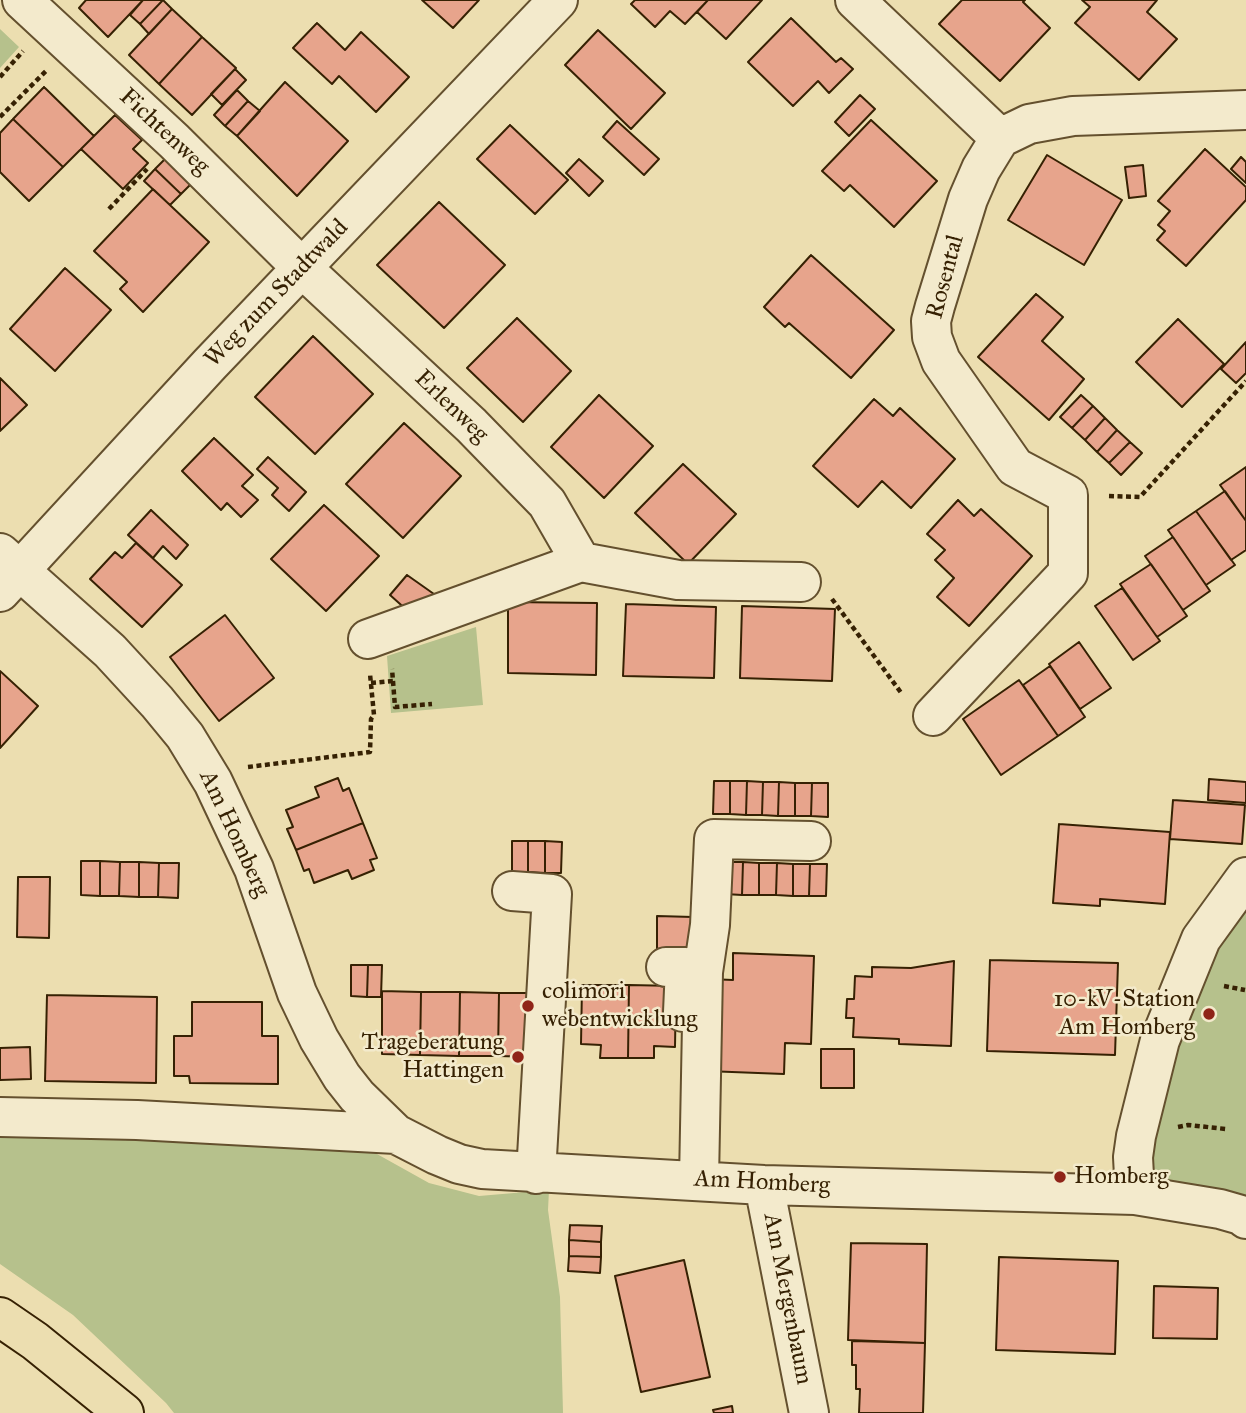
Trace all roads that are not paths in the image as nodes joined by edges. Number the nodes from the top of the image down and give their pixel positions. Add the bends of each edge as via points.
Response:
1 (22, 0) edge
2 (558, 0) edge
3 (855, 0) edge
4 (1246, 110) edge
5 (1000, 138) junction
6 (302, 268) junction
7 (581, 562) junction
8 (6, 572) edge
9 (801, 582) road end
10 (368, 639) dead end
11 (933, 716) dead end
12 (811, 841) dead end
13 (1246, 877) edge
14 (512, 891) dead end
15 (666, 967) dead end
16 (0, 1117) edge
17 (397, 1134) junction
18 (536, 1174) junction
19 (687, 1179) junction
20 (764, 1185) junction
21 (1135, 1195) junction
22 (1246, 1219) edge
23 (0, 1317) edge
24 (124, 1413) edge
25 (809, 1413) edge

1 - 6 street, Fichtenweg
2 - 6 street, Weg zum Stadtwald
3 - 5 street
4 - 5 street via 1073,116 1029,124
5 - 11 street, Rosental via 968,200 933,314 932,337 941,361 1014,467 1068,495 1068,573
6 - 7 street, Erlenweg via 471,425 547,503
6 - 8 street, Weg zum Stadtwald
7 - 9 street via 678,579
7 - 10 street
8 - 17 street, Am Homberg via 110,651 184,736 213,782 254,869 319,1039 357,1096
12 - 19 street via 714,839
13 - 21 street via 1201,939 1160,1040 1136,1136
14 - 18 street via 552,894
15 - 19 street via 685,967
16 - 17 street, Am Homberg
17 - 18 street, Am Homberg via 459,1164
18 - 19 street, Am Homberg
19 - 20 street, Am Homberg
20 - 21 street, Am Homberg
20 - 25 street, Am Mergenbaum
21 - 22 street, Am Homberg via 1220,1209
23 - 24 main road

